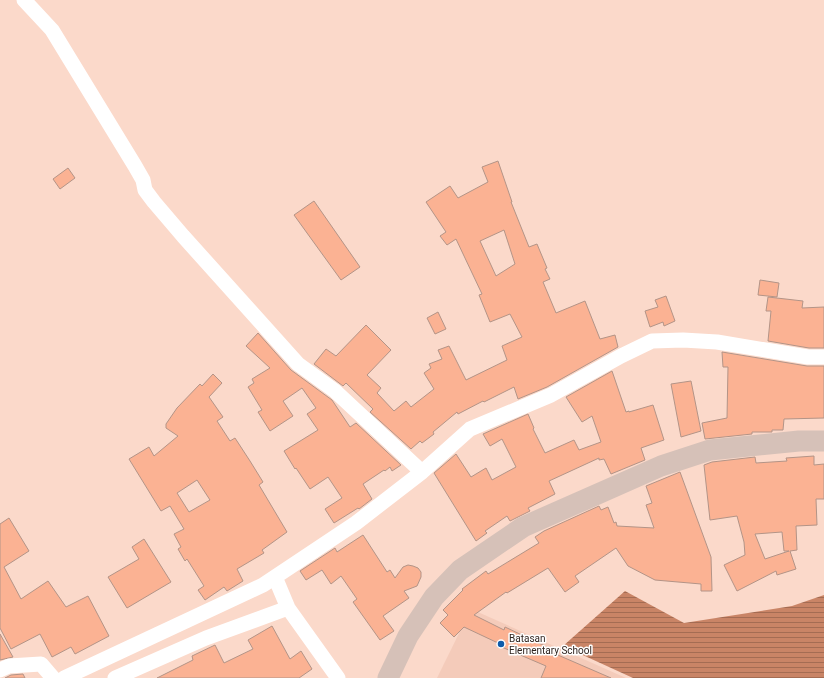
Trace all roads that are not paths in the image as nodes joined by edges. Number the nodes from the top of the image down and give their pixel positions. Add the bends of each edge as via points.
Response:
1 (24, 0) edge
2 (824, 357) edge
3 (824, 441) edge
4 (422, 472) junction
5 (275, 577) junction
6 (288, 608) junction
7 (0, 670) edge
8 (53, 678) edge
9 (64, 678) edge
10 (115, 678) edge
11 (338, 678) edge
12 (388, 678) edge

1 - 4 street via 52,30 136,166 145,190 183,236 298,364 335,391
2 - 4 street via 808,357 717,342 652,341 551,395 470,429
3 - 12 street via 710,450 661,466 522,527 460,570 434,597 408,636
4 - 5 street via 356,523
5 - 6 street
5 - 9 street via 263,585
6 - 10 street via 206,638
6 - 11 street
7 - 8 street via 9,666 41,664

